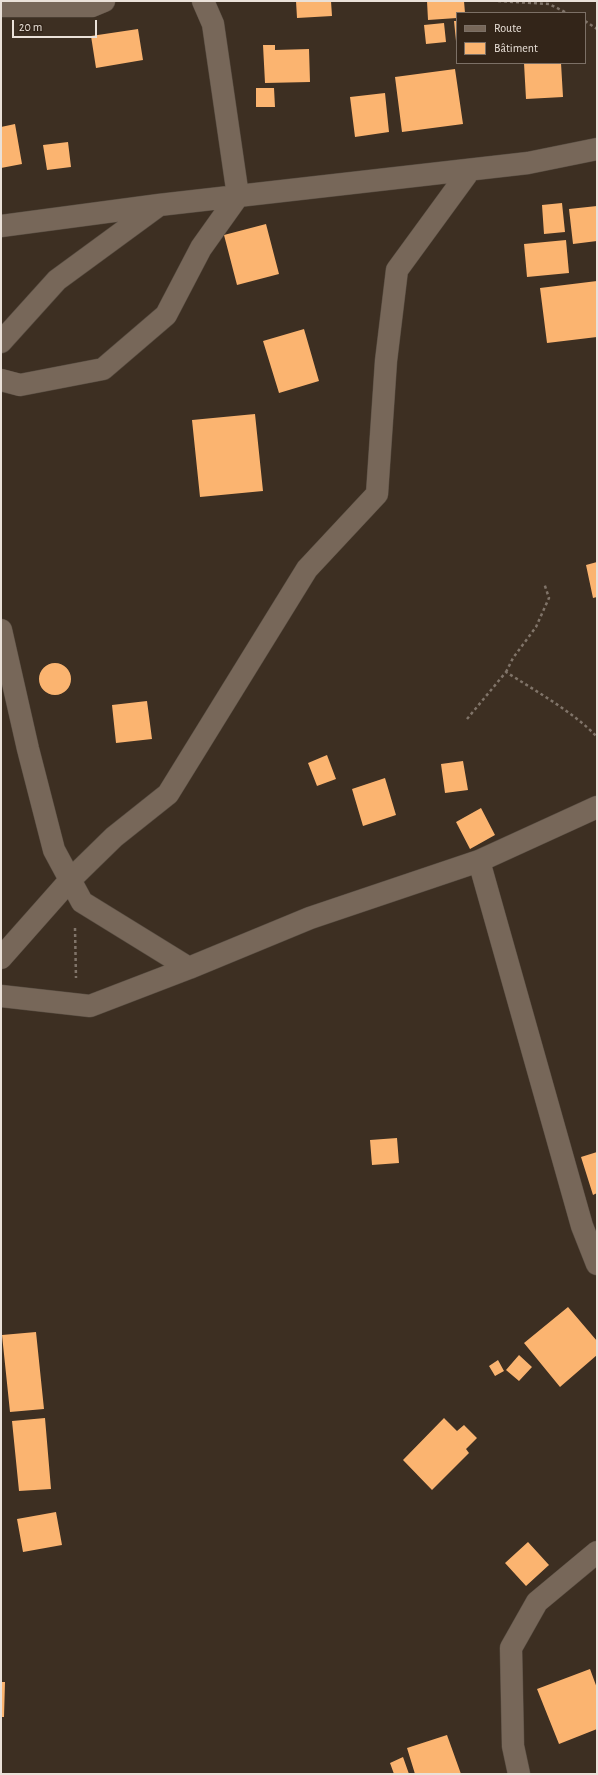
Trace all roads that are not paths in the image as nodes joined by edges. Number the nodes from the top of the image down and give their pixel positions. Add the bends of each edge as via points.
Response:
1 (104, 1) edge
2 (203, 1) edge
3 (1, 6) edge
4 (597, 149) edge
5 (470, 170) junction
6 (238, 196) junction
7 (158, 205) junction
8 (1, 226) edge
9 (1, 342) edge
10 (1, 380) edge
11 (1, 630) edge
12 (597, 807) edge
13 (479, 860) junction
14 (70, 880) junction
15 (1, 958) edge
16 (189, 968) junction
17 (1, 996) edge
18 (590, 1223) edge
19 (597, 1264) edge
20 (597, 1552) edge
21 (518, 1774) edge

1 - 3 street via 92,6
2 - 6 street via 213,24
4 - 5 street via 528,164
5 - 6 street
5 - 14 street via 398,270 386,360 377,494 307,569 168,794 114,836
6 - 7 street
6 - 10 street via 201,248 166,315 103,369 20,385
7 - 8 street
7 - 9 street via 57,280
11 - 14 street via 54,850
12 - 13 street
13 - 16 street via 310,918
13 - 18 street
14 - 15 street
14 - 16 street via 82,902
16 - 17 street via 90,1006
18 - 19 street
20 - 21 street via 537,1602 511,1648 512,1746

